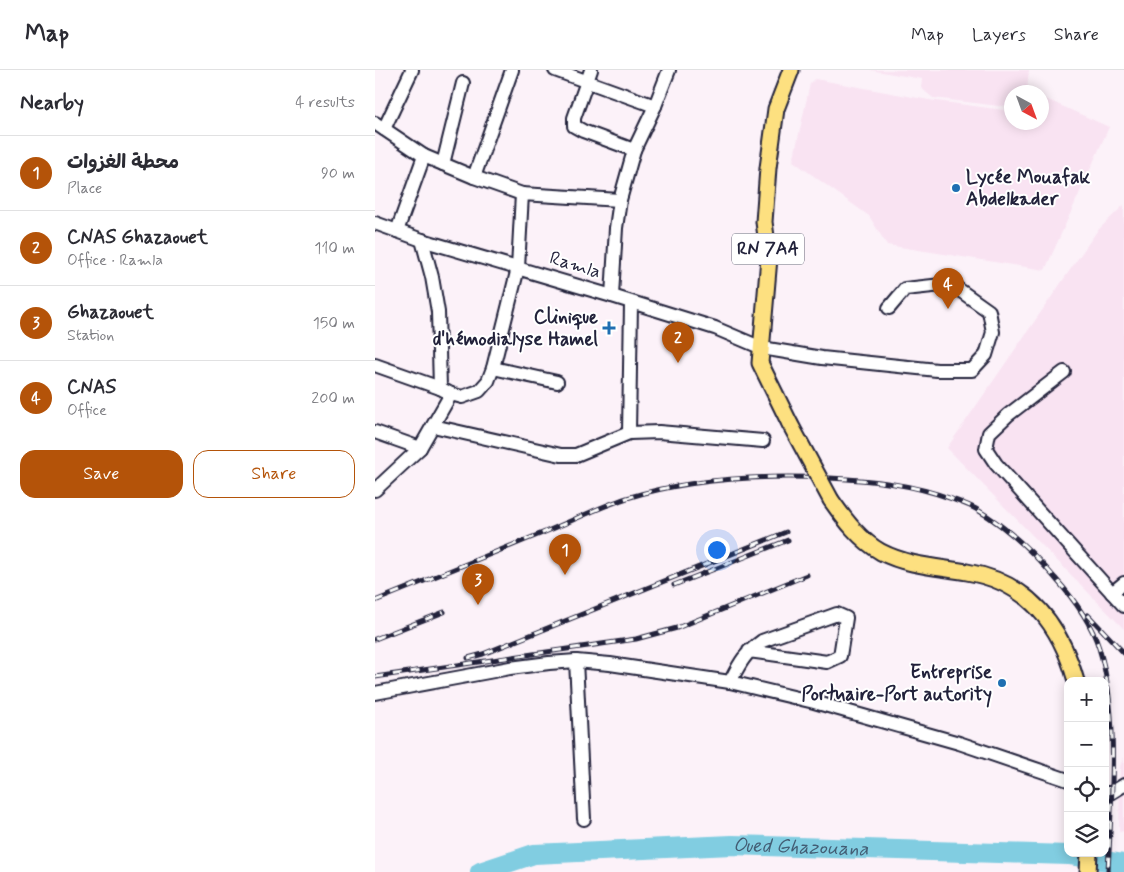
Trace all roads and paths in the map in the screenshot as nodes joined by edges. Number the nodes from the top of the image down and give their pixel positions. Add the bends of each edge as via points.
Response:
1 (412, 70) edge
2 (511, 70) edge
3 (555, 70) edge
4 (591, 70) edge
5 (669, 70) edge
6 (791, 70) edge
7 (463, 82) dead end
8 (586, 82) junction
9 (655, 106) junction
10 (379, 126) edge
11 (634, 150) junction
12 (425, 156) junction
13 (443, 164) junction
14 (474, 177) junction
15 (522, 194) junction
16 (620, 200) junction
17 (375, 222) edge
18 (397, 231) junction
19 (422, 240) junction
20 (518, 268) junction
21 (612, 296) junction
22 (631, 303) junction
23 (889, 308) dead end
24 (762, 348) junction
25 (375, 366) edge
26 (493, 368) junction
27 (1063, 372) dead end
28 (557, 382) dead end
29 (446, 391) junction
30 (433, 426) junction
31 (375, 432) edge
32 (629, 432) junction
33 (763, 441) dead end
34 (420, 448) junction
35 (375, 490) edge
36 (1124, 583) edge
37 (1112, 593) junction
38 (1124, 606) edge
39 (749, 651) junction
40 (576, 662) junction
41 (1075, 677) edge
42 (730, 682) junction
43 (375, 693) edge
44 (1064, 779) edge
45 (1124, 785) edge
46 (1109, 793) edge
47 (584, 819) dead end
48 (1089, 857) edge
49 (1088, 872) edge

1 - 10 street
2 - 14 street
3 - 8 street
4 - 8 street
5 - 9 street
6 - 24 main road, RN 7AA via 776,109 768,168 764,222 769,258
7 - 13 street
8 - 9 street
8 - 11 street via 574,118 575,126
9 - 11 street
10 - 12 street
11 - 16 street
12 - 13 street
12 - 18 street
13 - 14 street
14 - 15 street
15 - 16 street
15 - 20 street
16 - 21 street
17 - 18 street, Ramla
18 - 19 street, Ramla
19 - 20 street, Ramla
19 - 29 street via 433,276
20 - 21 street, Ramla
20 - 26 street
21 - 22 street, Ramla
22 - 24 street, Ramla via 715,328
22 - 32 street
23 - 24 street, Ramla via 905,289 951,284 989,311 993,332 986,355 972,370 947,371
24 - 41 main road, RN 7AA, bridge via 760,363 790,424 831,500 852,528 882,552 899,559 926,567 982,575 1018,591 1046,616 1069,657
25 - 29 street
26 - 28 street
26 - 29 street via 479,391 461,397
27 - 37 street via 989,433 986,449
29 - 30 street
30 - 32 street via 568,455 586,452
30 - 34 street
31 - 34 street
32 - 33 street
34 - 35 street
36 - 37 street
37 - 38 street
39 - 39 street via 827,662 841,656 846,618 837,614 762,641
39 - 42 street
40 - 42 street
40 - 43 street via 510,668
40 - 47 street
42 - 44 street via 959,743
45 - 46 street
48 - 49 main road

